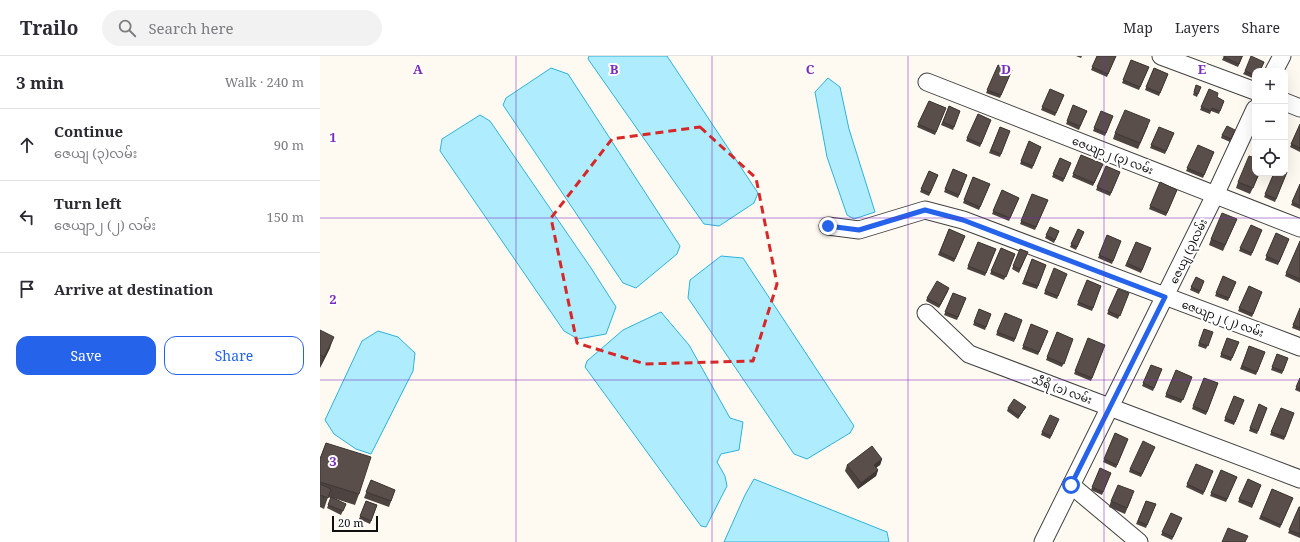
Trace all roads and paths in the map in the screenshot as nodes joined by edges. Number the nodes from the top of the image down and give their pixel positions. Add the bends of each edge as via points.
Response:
1 (1162, 56) edge
2 (1282, 56) edge
3 (1276, 68) edge
4 (927, 82) dead end
5 (1252, 90) edge
6 (1288, 103) edge
7 (1300, 108) edge
8 (1252, 115) edge
9 (1215, 195) junction
10 (828, 226) dead end
11 (1300, 228) edge
12 (1165, 297) junction
13 (926, 313) dead end
14 (1300, 347) edge
15 (1110, 407) junction
16 (1300, 479) edge
17 (1071, 485) junction
18 (1043, 542) edge
19 (1139, 542) edge

1 - 5 street
2 - 3 street
4 - 9 street, ဇေယျာ၂ (၃) လမ်း
6 - 7 street
8 - 9 street, ဇေယျ (၃)လမ်း
9 - 11 street, ဇေယျာ၂ (၃) လမ်း
9 - 12 street, ဇေယျ (၃)လမ်း
10 - 12 street, ဇေယျာ၂ (၂) လမ်း via 859,230 925,210 963,220
12 - 14 street, ဇေယျာ၂ (၂) လမ်း
12 - 15 street, ဇေယျ (၃)လမ်း
13 - 15 street, သီရိ (၁) လမ်း via 969,354
15 - 16 street, သီရိ (၁) လမ်း
15 - 17 street, ဇေယျ (၃)လမ်း
17 - 18 street, ဇေယျ (၃)လမ်း
17 - 19 street

